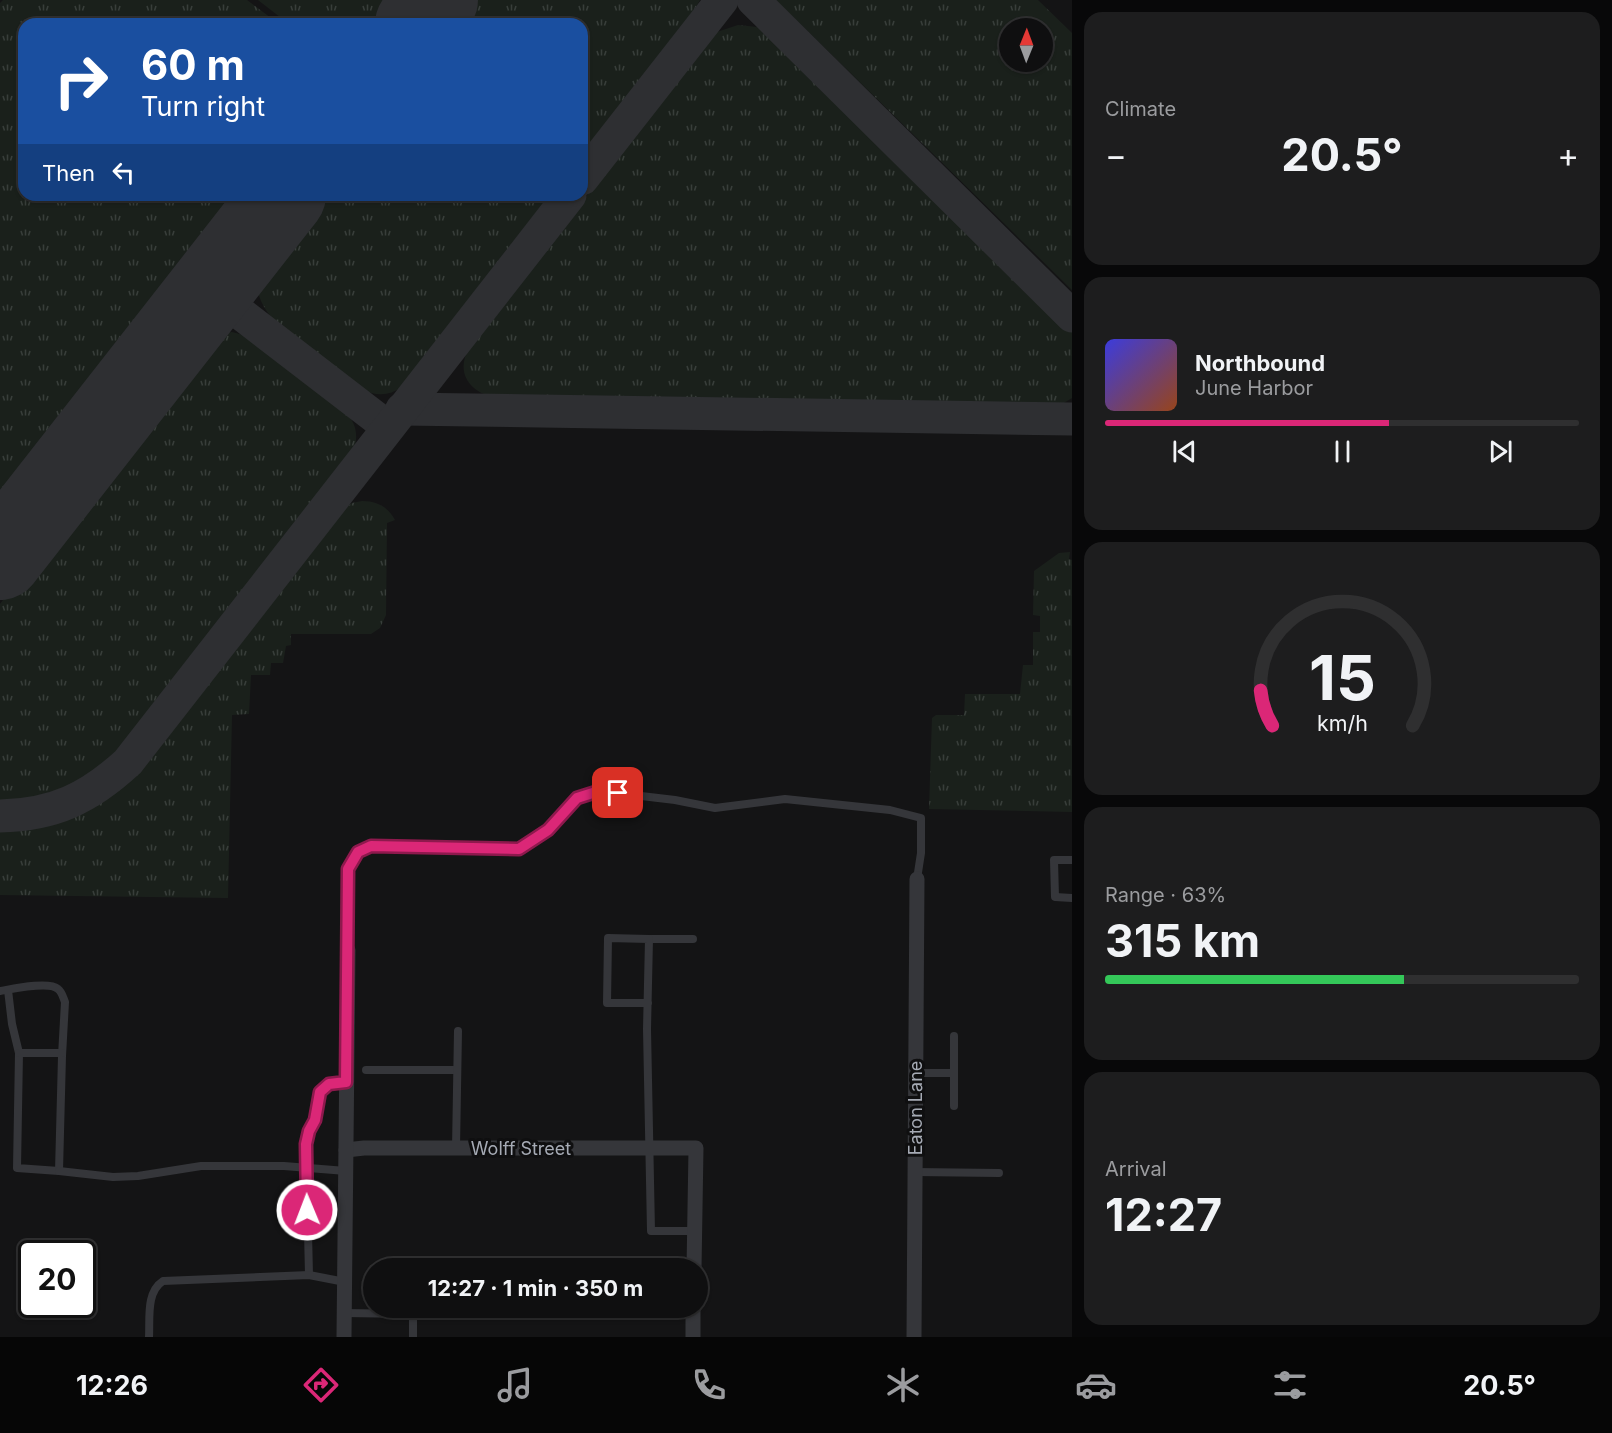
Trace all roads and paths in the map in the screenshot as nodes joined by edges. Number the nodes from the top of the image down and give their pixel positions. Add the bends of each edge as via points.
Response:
1 (1072, 860) edge
2 (917, 879) joint
3 (1072, 898) edge
4 (649, 939) junction
5 (693, 939) dead end
6 (348, 950) joint
7 (4, 990) edge
8 (648, 1003) junction
9 (458, 1032) dead end
10 (954, 1036) dead end
11 (19, 1053) junction
12 (62, 1053) junction
13 (366, 1070) dead end
14 (457, 1070) junction
15 (916, 1072) junction
16 (954, 1073) junction
17 (346, 1082) junction
18 (954, 1106) dead end
19 (456, 1148) junction
20 (650, 1149) junction
21 (346, 1150) junction
22 (306, 1167) junction
23 (59, 1171) junction
24 (346, 1171) junction
25 (915, 1172) junction
26 (999, 1173) dead end
27 (694, 1231) junction
28 (694, 1258) edge
29 (309, 1275) junction
30 (345, 1282) junction
31 (344, 1313) junction
32 (693, 1318) edge
33 (149, 1337) edge
34 (344, 1337) edge
35 (413, 1337) edge
36 (693, 1337) edge
37 (914, 1337) edge

1 - 3 lane via 1054,860 1055,897
2 - 6 lane via 921,818 890,810 785,799 715,808 599,791 577,798 548,830 519,849 371,846 358,852 348,869
2 - 15 street, Eaton Lane
4 - 5 lane
4 - 8 lane
4 - 8 lane via 608,938 607,1003
6 - 17 street
7 - 11 lane
7 - 12 lane via 58,988 65,1002
8 - 20 lane
9 - 14 lane
10 - 16 lane
11 - 12 lane
11 - 23 lane via 17,1168
12 - 23 lane
13 - 14 lane
14 - 19 lane
15 - 16 lane
15 - 25 street, Eaton Lane
16 - 18 lane
17 - 21 street
17 - 22 lane via 329,1084 320,1092 306,1144
19 - 20 street, Wolff Street
19 - 21 street, Wolff Street
20 - 27 lane via 651,1231
20 - 27 street, Wolff Street via 696,1148
21 - 24 street
22 - 23 lane via 201,1166 113,1177
22 - 24 lane
22 - 29 lane
24 - 30 street
25 - 26 lane
25 - 37 street, Eaton Lane
27 - 28 street
29 - 30 lane
29 - 33 lane via 163,1281 151,1296
30 - 31 street
31 - 34 street
31 - 35 lane via 413,1314
32 - 36 street

